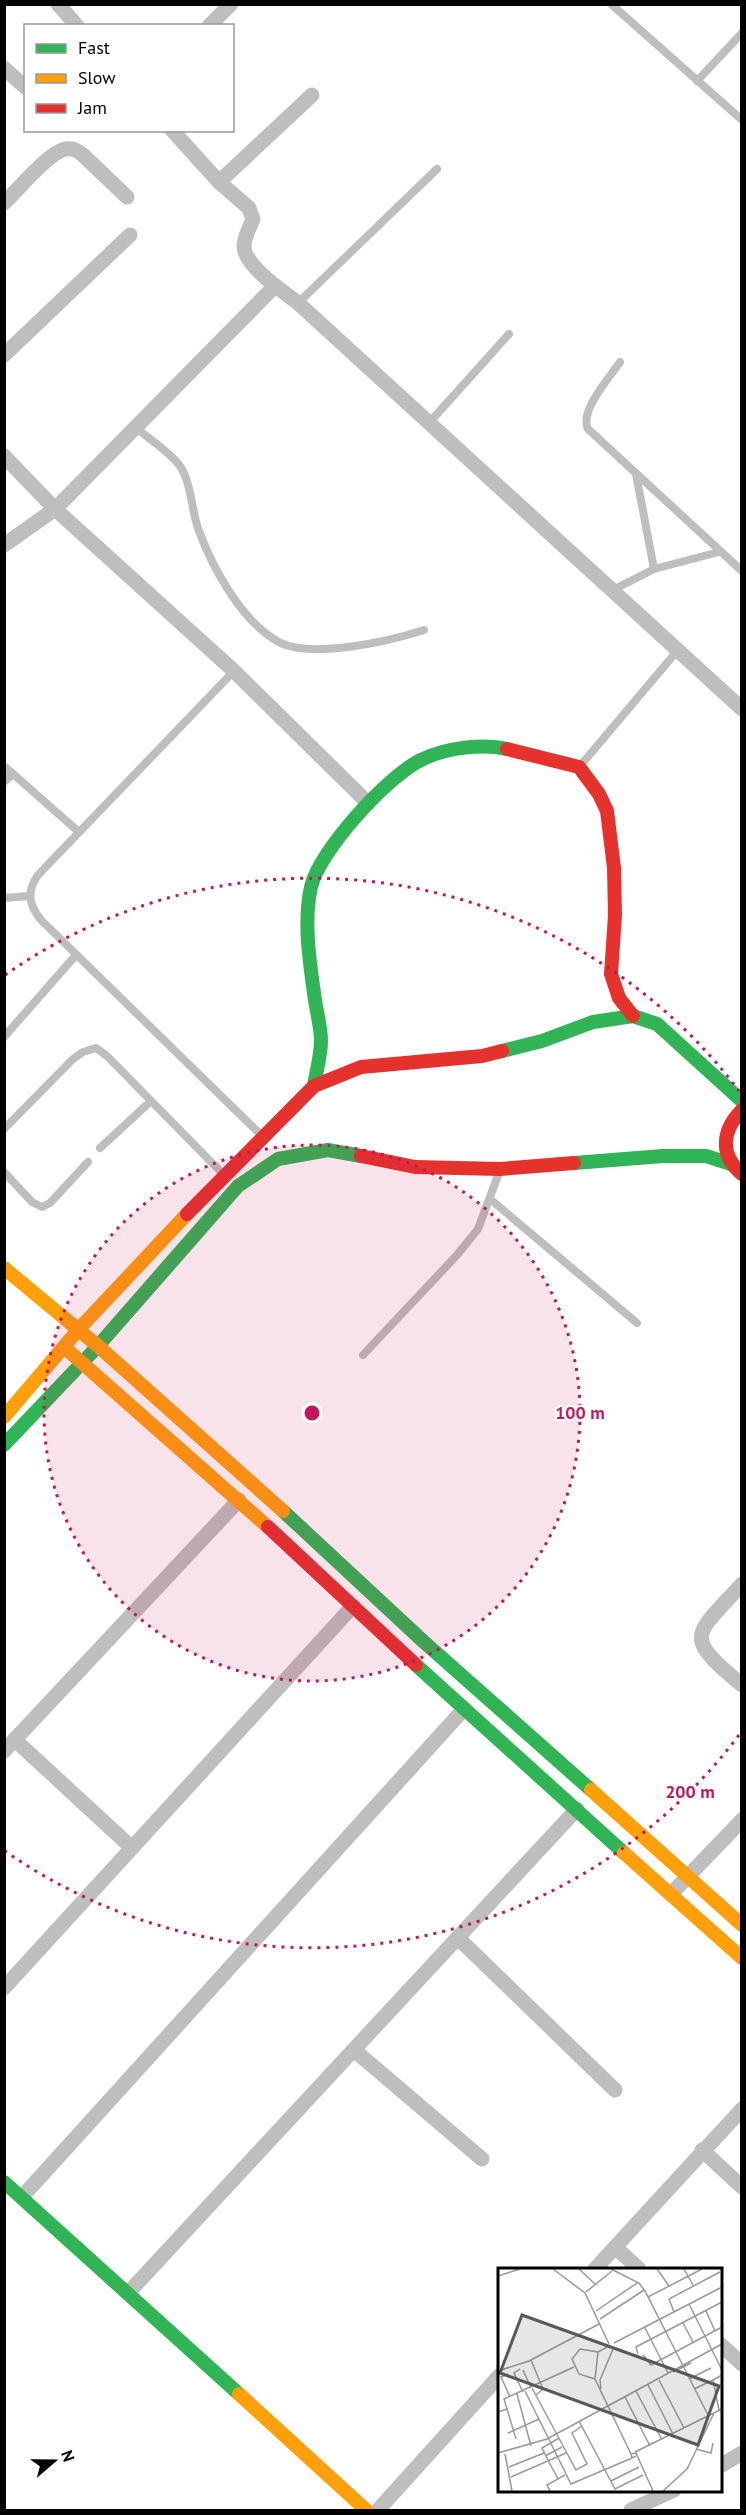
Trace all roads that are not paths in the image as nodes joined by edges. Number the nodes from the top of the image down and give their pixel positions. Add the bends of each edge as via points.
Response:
1 (231, 4) edge
2 (611, 4) edge
3 (65, 7) edge
4 (76, 24) edge
5 (211, 24) edge
6 (741, 33) edge
7 (4, 68) edge
8 (697, 81) junction
9 (24, 86) edge
10 (312, 95) dead end
11 (741, 120) edge
12 (174, 132) edge
13 (437, 169) dead end
14 (219, 182) junction
15 (128, 197) dead end
16 (4, 203) edge
17 (130, 235) dead end
18 (274, 286) junction
19 (298, 303) junction
20 (509, 334) dead end
21 (4, 355) edge
22 (620, 362) dead end
23 (429, 423) junction
24 (134, 426) junction
25 (4, 456) edge
26 (636, 474) junction
27 (55, 509) junction
28 (4, 545) edge
29 (719, 552) junction
30 (654, 569) junction
31 (741, 571) edge
32 (613, 590) junction
33 (424, 630) dead end
34 (678, 650) junction
35 (234, 671) junction
36 (741, 709) edge
37 (4, 766) edge
38 (579, 767) junction
39 (13, 774) junction
40 (4, 782) edge
41 (368, 803) junction
42 (79, 832) junction
43 (29, 896) junction
44 (4, 898) edge
45 (76, 955) junction
46 (633, 1016) junction
47 (4, 1037) edge
48 (314, 1086) junction
49 (151, 1101) junction
50 (741, 1101) edge
51 (741, 1110) edge
52 (4, 1129) edge
53 (262, 1137) junction
54 (100, 1148) dead end
55 (88, 1162) dead end
56 (731, 1164) junction
57 (500, 1169) junction
58 (4, 1173) edge
59 (741, 1174) edge
60 (224, 1175) junction
61 (490, 1199) junction
62 (4, 1268) edge
63 (637, 1323) dead end
64 (78, 1330) junction
65 (98, 1346) junction
66 (64, 1347) junction
67 (363, 1355) dead end
68 (83, 1362) junction
69 (4, 1417) edge
70 (4, 1445) edge
71 (239, 1500) junction
72 (741, 1584) edge
73 (353, 1605) junction
74 (741, 1685) edge
75 (465, 1708) junction
76 (10, 1745) edge
77 (577, 1809) junction
78 (741, 1820) edge
79 (131, 1847) junction
80 (687, 1876) junction
81 (671, 1894) junction
82 (741, 1925) edge
83 (458, 1938) junction
84 (741, 1958) edge
85 (4, 1988) edge
86 (354, 2049) junction
87 (615, 2090) dead end
88 (741, 2109) edge
89 (702, 2150) junction
90 (482, 2159) dead end
91 (5, 2183) edge
92 (741, 2187) edge
93 (22, 2197) junction
94 (615, 2247) junction
95 (596, 2268) edge
96 (638, 2268) edge
97 (129, 2292) junction
98 (722, 2346) edge
99 (741, 2364) edge
100 (498, 2377) edge
101 (741, 2453) edge
102 (722, 2465) edge
103 (672, 2491) edge
104 (366, 2511) edge
105 (378, 2511) edge
106 (631, 2511) edge

1 - 5 street
2 - 8 lane
3 - 4 street
6 - 8 lane
7 - 9 street
8 - 11 lane
10 - 14 street
12 - 14 street
13 - 19 lane
14 - 18 street via 251,213 245,251
15 - 16 street via 83,155 67,149 47,161
17 - 21 street
18 - 19 street
18 - 24 street
19 - 23 street
20 - 23 lane
22 - 26 lane via 585,419 593,434
23 - 32 street
24 - 27 street
24 - 33 lane via 179,465 199,531 219,574 248,614 278,642 319,650 400,638
25 - 27 street
26 - 29 lane
26 - 30 lane
27 - 28 street
27 - 35 street
29 - 30 lane
29 - 31 lane
30 - 32 lane
32 - 34 street
34 - 36 street
34 - 38 lane
35 - 41 street
35 - 42 lane
37 - 39 lane
38 - 41 main road via 494,746 456,750 422,759
38 - 46 main road via 607,811 615,880 611,974 619,998
39 - 40 lane
39 - 42 lane
41 - 48 main road via 337,837 311,886 308,925 321,1041
42 - 43 lane via 38,875
43 - 44 lane
43 - 45 lane via 41,920
45 - 47 lane
45 - 53 lane
46 - 48 main road via 592,1022 542,1041 482,1056 361,1067
46 - 50 main road via 657,1024
48 - 53 main road
49 - 52 lane via 107,1056 96,1048 90,1049 73,1059
49 - 54 lane
49 - 60 lane
51 - 56 main road via 732,1118 725,1134 724,1145
53 - 60 main road
55 - 58 lane via 42,1207
56 - 57 main road via 706,1156 663,1156
56 - 59 main road
57 - 61 lane
57 - 65 main road via 415,1167 328,1150 278,1160 238,1186
60 - 64 main road
61 - 63 lane
61 - 67 lane via 469,1241
62 - 64 main road
64 - 65 main road
64 - 66 main road
65 - 68 main road
65 - 80 main road
66 - 68 main road
66 - 69 main road
68 - 70 main road
68 - 71 main road
71 - 73 main road
71 - 76 street
72 - 74 street via 708,1621 700,1641 711,1659
73 - 75 main road
73 - 79 street
75 - 77 main road
75 - 93 street
76 - 79 street
77 - 81 main road
77 - 83 street
78 - 80 street
79 - 85 street
80 - 81 street
80 - 82 main road
81 - 84 main road
83 - 86 street
83 - 87 street
86 - 90 street
86 - 97 street
88 - 89 street
89 - 92 street
89 - 94 street
91 - 93 main road
93 - 97 main road
94 - 95 street
94 - 96 street
97 - 104 main road
98 - 99 street
100 - 105 street
101 - 102 street
103 - 106 street

